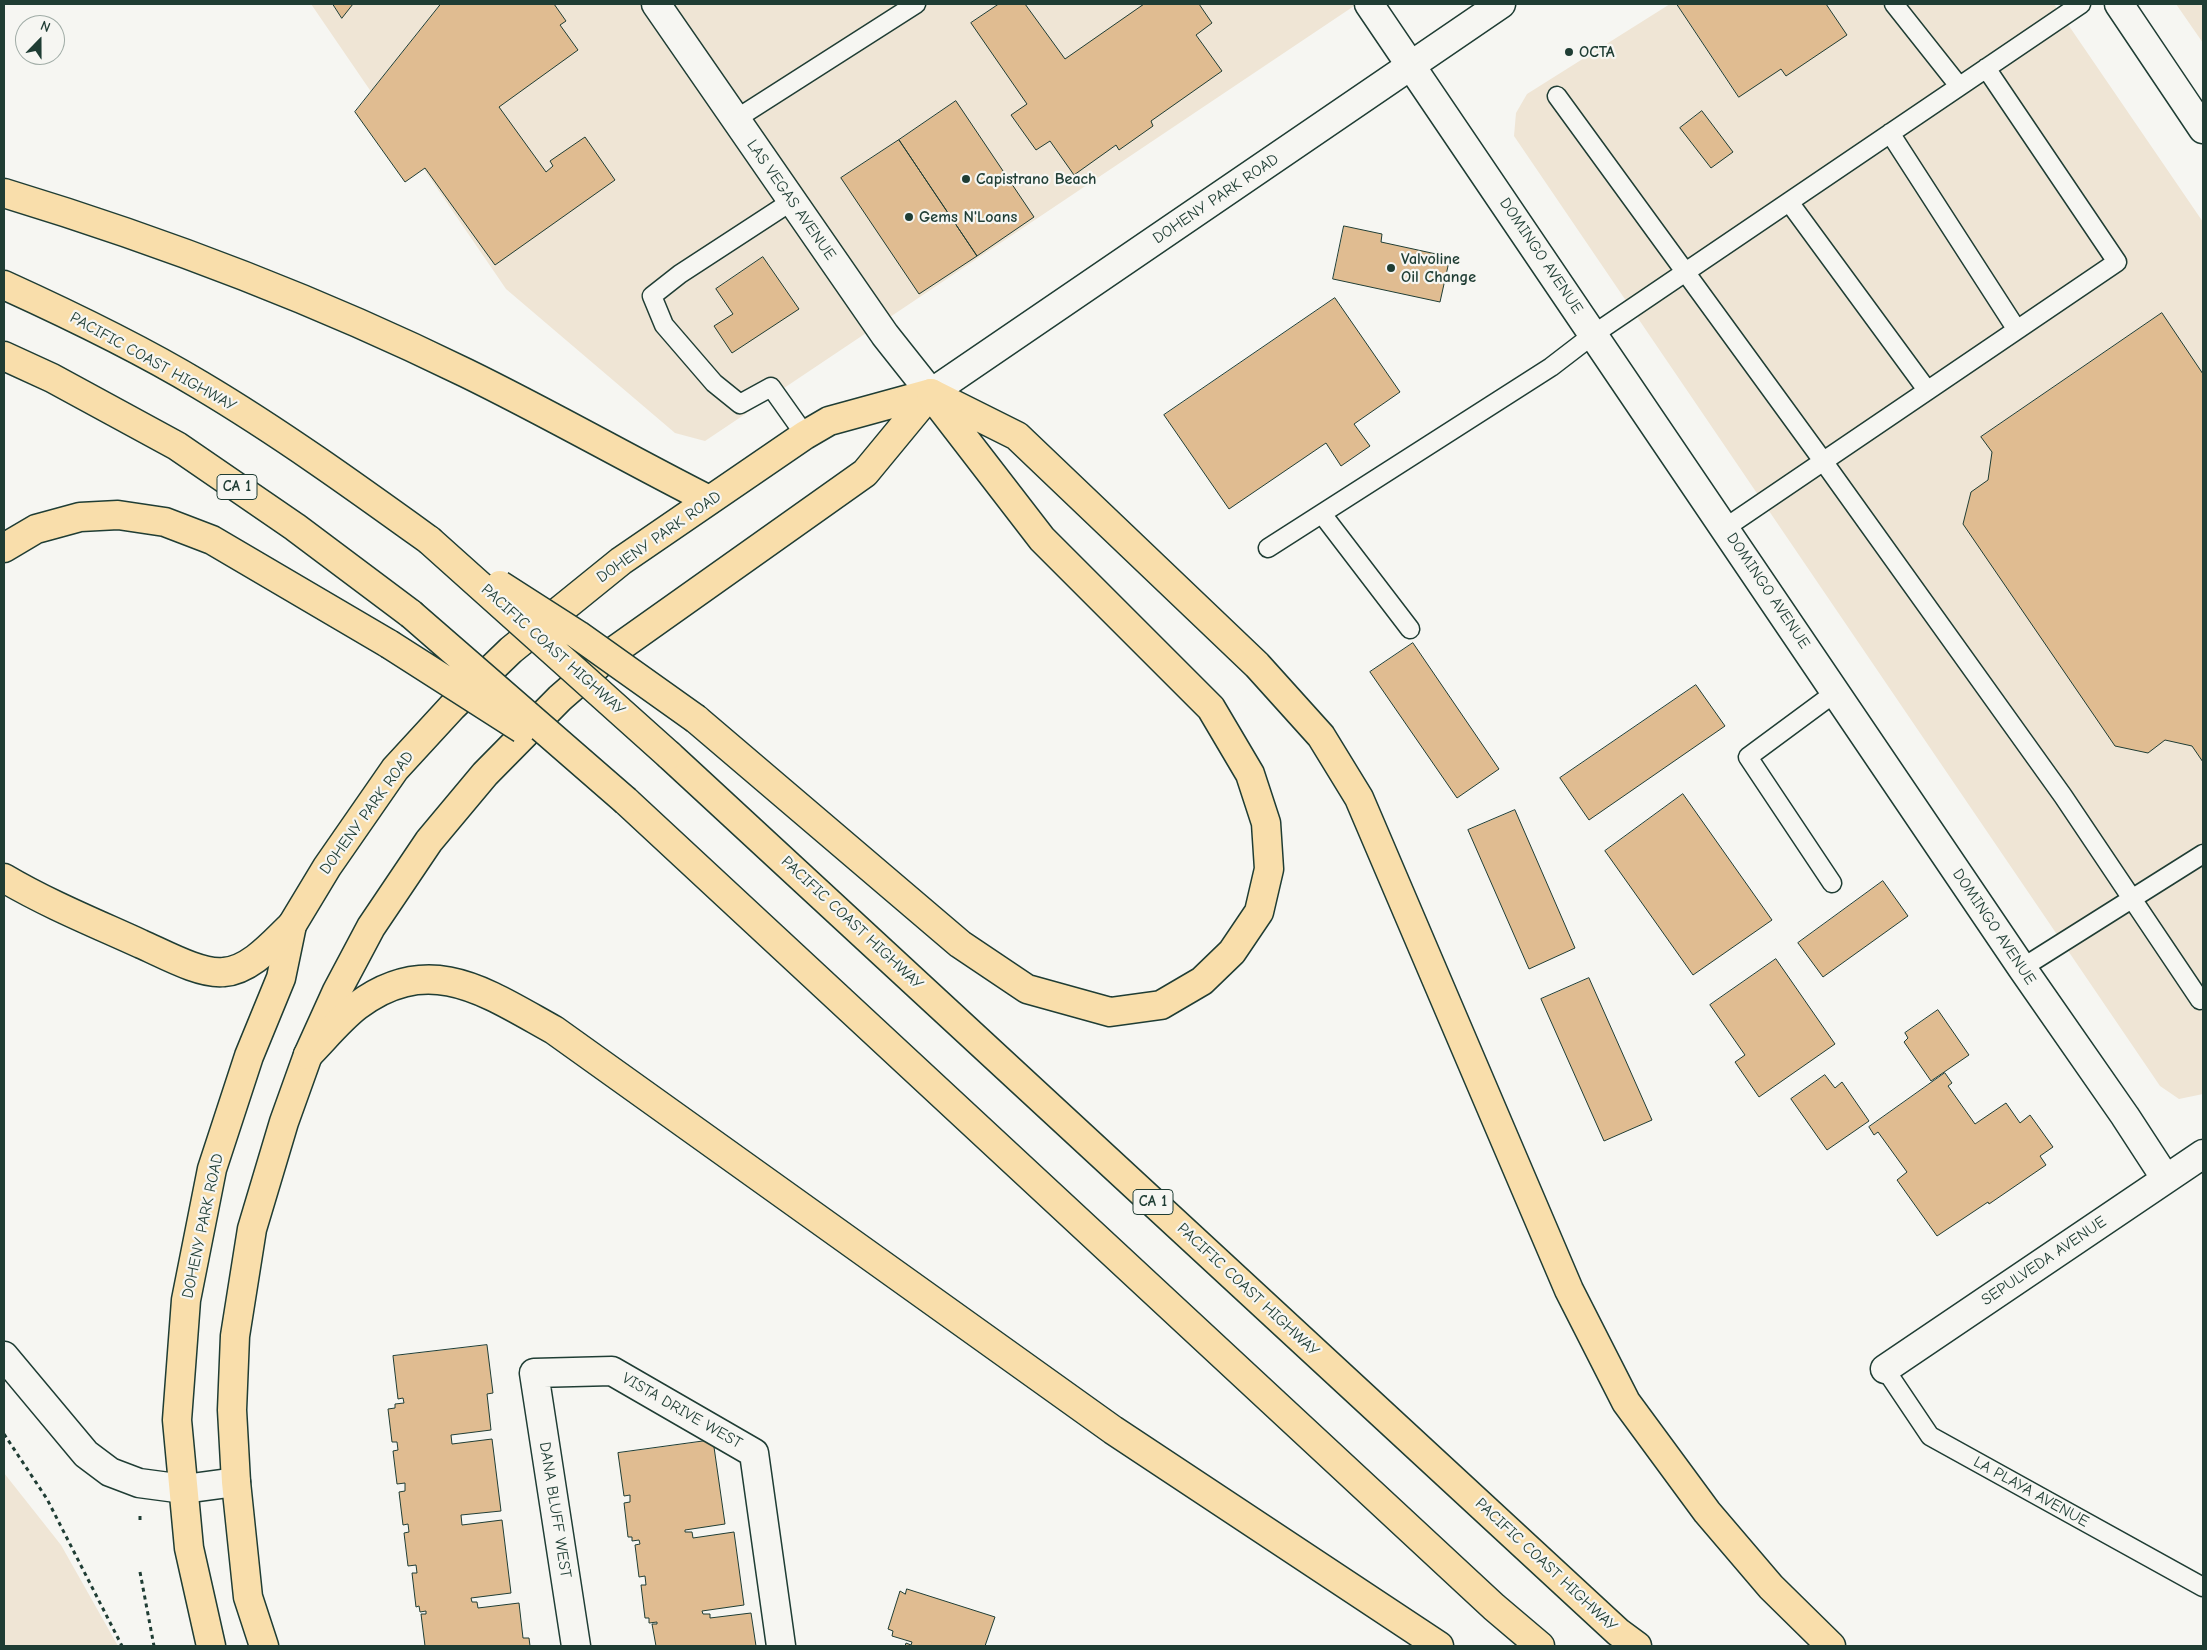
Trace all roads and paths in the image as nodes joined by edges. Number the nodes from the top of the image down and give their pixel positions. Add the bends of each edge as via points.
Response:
1 (656, 4) edge
2 (916, 4) edge
3 (1370, 4) edge
4 (1501, 4) edge
5 (1894, 4) edge
6 (2081, 4) edge
7 (2119, 4) edge
8 (1412, 65) junction
9 (1986, 68) junction
10 (1959, 86) junction
11 (1557, 96) dead end
12 (736, 119) junction
13 (2203, 129) edge
14 (1890, 133) junction
15 (4, 193) edge
16 (792, 201) junction
17 (1789, 202) junction
18 (1686, 272) junction
19 (4, 285) edge
20 (2017, 330) junction
21 (1594, 334) junction
22 (4, 356) edge
23 (1928, 390) junction
24 (930, 394) junction
25 (806, 435) junction
26 (1823, 460) junction
27 (709, 500) junction
28 (1322, 514) junction
29 (1725, 528) junction
30 (429, 540) junction
31 (4, 548) edge
32 (1268, 548) dead end
33 (1410, 629) dead end
34 (1836, 692) junction
35 (604, 782) junction
36 (2203, 854) edge
37 (4, 878) edge
38 (1832, 883) dead end
39 (2132, 899) junction
40 (292, 925) junction
41 (2022, 968) junction
42 (2203, 998) edge
43 (308, 1055) junction
44 (2203, 1154) edge
45 (2166, 1179) junction
46 (4, 1356) edge
47 (1885, 1369) joint
48 (534, 1373) joint
49 (4, 1434) edge
50 (236, 1482) junction
51 (184, 1489) junction
52 (140, 1572) dead end
53 (2203, 1587) edge
54 (122, 1646) edge
55 (154, 1646) edge
56 (211, 1646) edge
57 (264, 1646) edge
58 (576, 1646) edge
59 (781, 1646) edge
60 (1439, 1646) edge
61 (1540, 1646) edge
62 (1637, 1646) edge
63 (1831, 1646) edge

1 - 12 street, LAS VEGAS AVENUE
2 - 12 lane
3 - 8 street, DOMINGO AVENUE
4 - 8 street, DOHENY PARK ROAD
5 - 10 lane
6 - 9 lane
7 - 13 street
8 - 21 street, DOMINGO AVENUE
8 - 24 street, DOHENY PARK ROAD
9 - 10 lane
9 - 20 lane via 2117,262
10 - 14 lane
11 - 18 lane
12 - 16 street, LAS VEGAS AVENUE
14 - 17 lane
14 - 20 lane
15 - 27 main road via 97,221 316,304 466,373
16 - 24 street, LAS VEGAS AVENUE
16 - 25 lane via 652,296 664,325 714,383 740,404 771,387
17 - 18 lane
17 - 23 lane
18 - 21 lane
18 - 26 lane
19 - 30 main road, PACIFIC COAST HIGHWAY / CA 1 via 71,315 199,384
20 - 23 lane
21 - 28 lane via 1551,367
21 - 29 street, DOMINGO AVENUE
22 - 35 main road, CA 1, bridge via 52,378 177,446 295,527 411,614
23 - 26 lane
24 - 25 main road, DOHENY PARK ROAD via 829,421
24 - 30 main road, bridge via 1042,539 1211,708 1250,774 1266,823 1269,869 1259,912 1232,952 1202,981 1161,1005 1110,1012 1027,989 960,944 696,719 578,635
24 - 43 main road, DOHENY PARK ROAD via 865,473 614,650 560,698 485,774 429,842 371,927
24 - 63 main road via 1017,436 1257,665 1321,736 1359,798 1568,1290 1626,1402 1771,1588
25 - 27 main road, DOHENY PARK ROAD
26 - 29 lane
26 - 39 lane via 2063,796
27 - 40 main road, DOHENY PARK ROAD via 621,561 512,650 452,707 395,769 327,867
28 - 32 lane
28 - 33 lane
29 - 34 street, DOMINGO AVENUE
30 - 62 main road, PACIFIC COAST HIGHWAY / CA 1, bridge via 670,755 1610,1625
31 - 35 main road, bridge via 36,529 80,516 118,515 165,522 212,540 389,644
34 - 38 lane via 1748,757
34 - 41 street, DOMINGO AVENUE
35 - 61 main road, CA 1, bridge via 1486,1600
36 - 39 lane
37 - 40 main road via 39,898 194,967 224,972 244,965
39 - 41 lane
39 - 42 lane via 2200,1000
40 - 51 main road, DOHENY PARK ROAD via 280,978 248,1056 212,1169 188,1290 177,1420
41 - 45 street, DOMINGO AVENUE
43 - 50 main road, DOHENY PARK ROAD via 252,1230 235,1336 232,1410
43 - 60 main road via 356,1006 388,988 423,979 453,981 485,992 554,1030 1113,1430
44 - 45 street, SEPULVEDA AVENUE
45 - 47 street, SEPULVEDA AVENUE
46 - 51 street via 86,1454 110,1472 139,1483
47 - 53 lane, LA PLAYA AVENUE via 1930,1436
48 - 58 street, DANA BLUFF WEST
48 - 59 street, VISTA DRIVE WEST via 612,1371 754,1453
49 - 54 path via 47,1499
50 - 51 street
50 - 57 main road via 248,1598
51 - 56 main road via 189,1548
52 - 55 path

